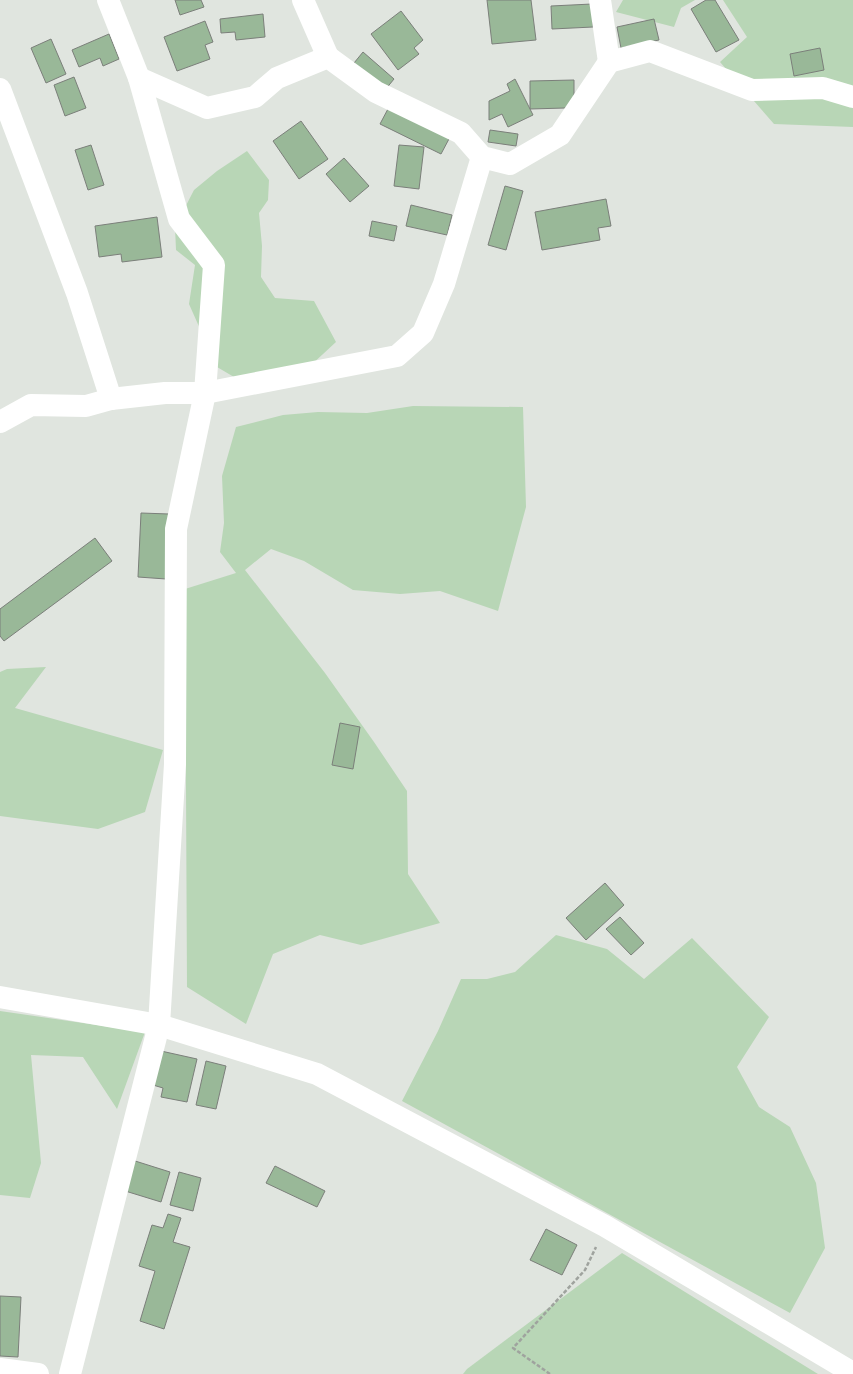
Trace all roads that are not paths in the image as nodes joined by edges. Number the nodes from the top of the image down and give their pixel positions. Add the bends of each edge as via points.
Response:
1 (108, 0) edge
2 (303, 0) edge
3 (600, 0) edge
4 (328, 56) junction
5 (609, 62) junction
6 (139, 78) junction
7 (0, 89) edge
8 (853, 97) edge
9 (482, 156) junction
10 (205, 393) junction
11 (111, 399) junction
12 (0, 422) edge
13 (0, 997) edge
14 (158, 1025) junction
15 (0, 1369) edge
16 (853, 1373) edge
17 (38, 1374) edge
18 (70, 1374) edge

1 - 6 street
2 - 4 street
3 - 5 street
4 - 6 street via 277,78 255,97 207,108
4 - 9 street via 376,92 461,133
5 - 8 street via 650,51 752,90 823,88
5 - 9 street via 560,135 510,164
6 - 10 street via 179,219 214,265
7 - 11 street via 77,293
9 - 10 street via 444,284 423,333 397,356
10 - 11 street via 165,393
10 - 14 street via 176,529 175,764
11 - 12 street via 86,406 31,405
13 - 14 street
14 - 16 street via 317,1074 605,1226
14 - 18 street
15 - 17 street

